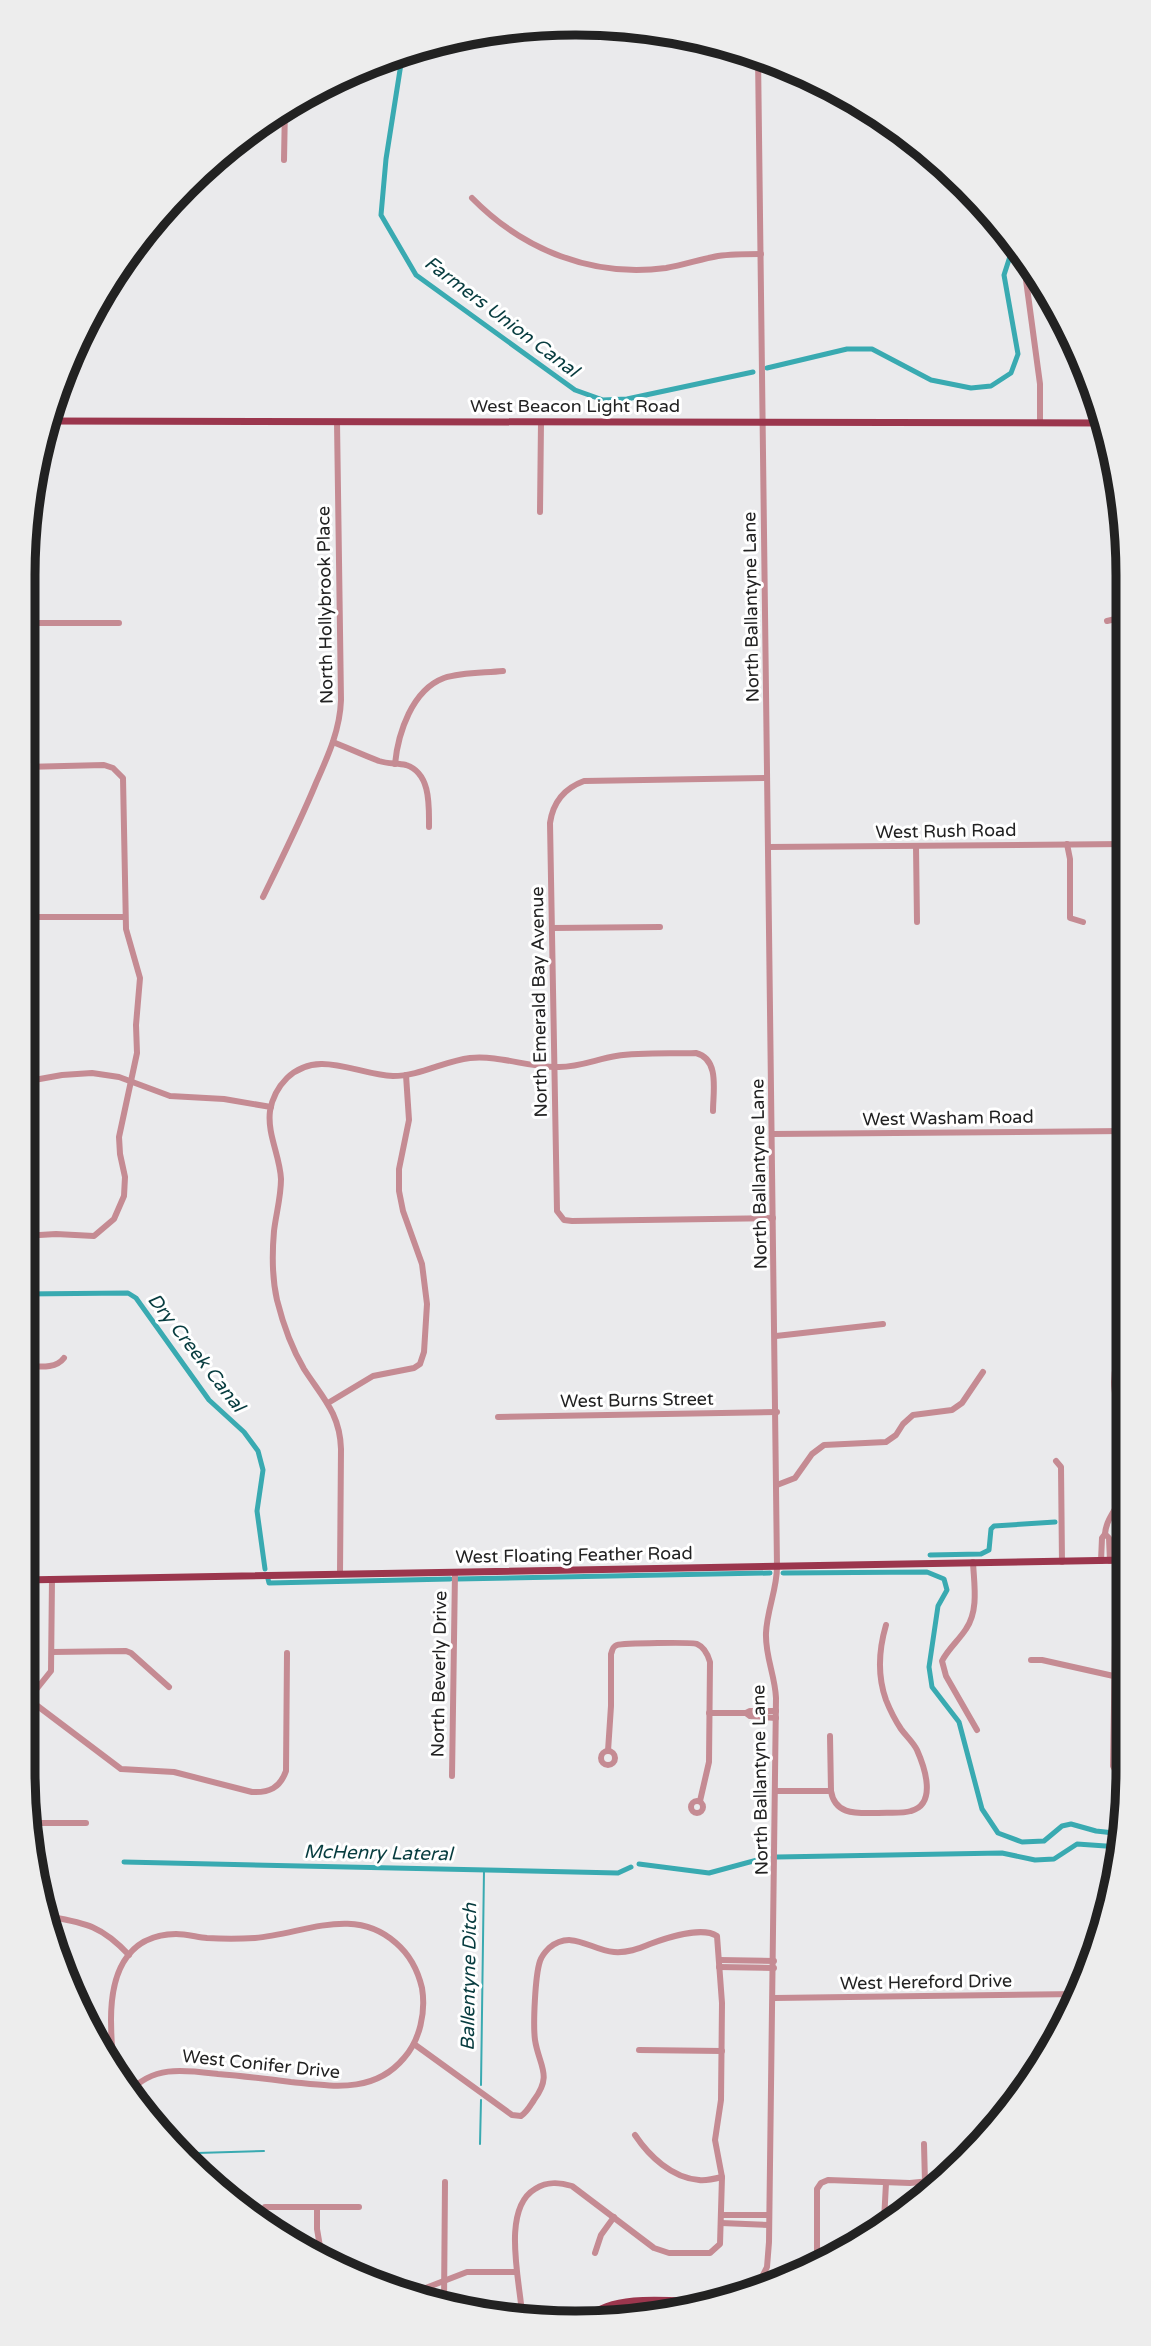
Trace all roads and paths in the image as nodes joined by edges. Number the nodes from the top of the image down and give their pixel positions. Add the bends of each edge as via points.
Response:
1 (758, 67) edge
2 (285, 120) edge
3 (284, 160) dead end
4 (472, 198) dead end
5 (761, 254) junction
6 (1026, 277) edge
7 (59, 417) edge
8 (59, 421) joint
9 (337, 422) junction
10 (541, 422) junction
11 (762, 422) junction
12 (1040, 423) junction
13 (1094, 424) edge
14 (540, 512) dead end
15 (1116, 619) edge
16 (1107, 621) dead end
17 (35, 622) edge
18 (119, 623) dead end
19 (503, 671) dead end
20 (333, 743) junction
21 (395, 764) junction
22 (35, 767) edge
23 (767, 778) junction
24 (429, 827) dead end
25 (1067, 844) junction
26 (1116, 844) edge
27 (916, 846) junction
28 (768, 847) junction
29 (262, 897) dead end
30 (125, 917) junction
31 (35, 918) edge
32 (917, 922) dead end
33 (1083, 922) dead end
34 (660, 927) dead end
35 (552, 928) junction
36 (554, 1068) junction
37 (406, 1075) junction
38 (35, 1080) edge
39 (132, 1081) junction
40 (271, 1107) junction
41 (713, 1111) dead end
42 (1116, 1131) edge
43 (772, 1134) junction
44 (773, 1218) junction
45 (35, 1235) edge
46 (883, 1324) dead end
47 (776, 1336) junction
48 (64, 1358) dead end
49 (1116, 1359) edge
50 (35, 1366) edge
51 (983, 1372) dead end
52 (1116, 1397) edge
53 (328, 1402) junction
54 (777, 1412) junction
55 (498, 1417) dead end
56 (1056, 1461) dead end
57 (777, 1485) junction
58 (1116, 1510) edge
59 (1116, 1560) edge
60 (1105, 1561) junction
61 (973, 1562) junction
62 (1062, 1562) junction
63 (777, 1566) junction
64 (455, 1573) junction
65 (340, 1574) junction
66 (51, 1579) junction
67 (35, 1580) edge
68 (886, 1625) dead end
69 (1116, 1642) edge
70 (51, 1652) junction
71 (287, 1653) dead end
72 (1031, 1660) dead end
73 (1114, 1678) junction
74 (169, 1687) dead end
75 (35, 1689) edge
76 (35, 1704) edge
77 (709, 1713) junction
78 (776, 1714) junction
79 (976, 1730) dead end
80 (830, 1736) dead end
81 (608, 1751) dead end
82 (1116, 1773) edge
83 (452, 1776) dead end
84 (776, 1791) junction
85 (831, 1791) junction
86 (700, 1801) dead end
87 (38, 1823) edge
88 (86, 1823) dead end
89 (55, 1918) edge
90 (129, 1955) junction
91 (719, 1964) junction
92 (774, 1964) junction
93 (1067, 1994) edge
94 (774, 1998) junction
95 (414, 2044) junction
96 (111, 2047) edge
97 (639, 2050) dead end
98 (722, 2051) junction
99 (137, 2086) edge
100 (635, 2134) dead end
101 (924, 2144) dead end
102 (722, 2177) junction
103 (445, 2182) dead end
104 (886, 2183) junction
105 (925, 2183) joint
106 (265, 2207) dead end
107 (317, 2207) junction
108 (359, 2207) dead end
109 (884, 2214) edge
110 (721, 2215) junction
111 (769, 2215) junction
112 (614, 2217) junction
113 (721, 2223) junction
114 (769, 2225) junction
115 (320, 2247) edge
116 (595, 2253) dead end
117 (817, 2254) edge
118 (516, 2272) junction
119 (762, 2277) edge
120 (444, 2280) junction
121 (423, 2289) edge
122 (444, 2295) edge
123 (655, 2302) joint
124 (674, 2302) edge
125 (521, 2308) edge
126 (599, 2310) edge

1 - 5 street, North Ballantyne Lane
2 - 3 street
4 - 5 street via 528,242 592,266 650,270 720,256
5 - 11 street, North Ballantyne Lane
6 - 12 street via 1040,384
7 - 8 street
8 - 9 main road, West Beacon Light Road
9 - 10 main road, West Beacon Light Road
9 - 20 street, North Hollybrook Place via 341,700
10 - 11 main road, West Beacon Light Road
10 - 14 street
11 - 12 main road, West Beacon Light Road
11 - 23 street, North Ballantyne Lane
12 - 13 main road, West Beacon Light Road
15 - 16 street
17 - 18 street
19 - 21 street via 451,676 425,690 399,738
20 - 21 street
20 - 29 street, North Hollybrook Place
21 - 24 street via 413,768 421,777 428,796
22 - 30 street via 104,765 119,772 124,785
23 - 28 street, North Ballantyne Lane
23 - 35 street, North Emerald Bay Avenue via 591,780 565,791 550,823
25 - 26 street, West Rush Road
25 - 27 street, West Rush Road
25 - 33 street via 1070,918
27 - 28 street, West Rush Road
27 - 32 street
28 - 43 street, North Ballantyne Lane
30 - 31 street
30 - 39 street via 139,978
34 - 35 street
35 - 36 street, North Emerald Bay Avenue
36 - 37 street via 483,1057
36 - 41 street via 620,1055 704,1055 712,1065
36 - 44 street, North Emerald Bay Avenue via 559,1215 572,1221
37 - 40 street via 311,1065 285,1081
37 - 53 street via 409,1120 398,1184 426,1284 423,1358 414,1368 373,1376
38 - 39 street via 83,1073
39 - 40 street via 170,1096
39 - 45 street via 119,1137 125,1177 117,1214 94,1236
40 - 53 street via 281,1182 273,1246 276,1297 295,1351
42 - 43 street, West Washam Road
43 - 44 street, North Ballantyne Lane
44 - 47 street, North Ballantyne Lane
46 - 47 street
47 - 54 street, North Ballantyne Lane
48 - 50 street via 54,1366
49 - 52 street
51 - 57 street via 952,1410 913,1415 886,1442 824,1445 795,1478
53 - 65 street via 341,1442
54 - 55 street, West Burns Street
54 - 57 street, North Ballantyne Lane
56 - 62 street via 1061,1467
57 - 63 street, North Ballantyne Lane
58 - 60 street via 1106,1528
59 - 60 main road, West Floating Feather Road
60 - 62 main road, West Floating Feather Road
61 - 62 main road, West Floating Feather Road
61 - 63 main road, West Floating Feather Road
61 - 79 street via 972,1616 942,1661
63 - 64 main road, West Floating Feather Road
63 - 78 street, North Ballantyne Lane via 766,1650
64 - 65 main road, West Floating Feather Road
64 - 83 street, North Beverly Drive
65 - 66 main road, West Floating Feather Road
66 - 67 main road, West Floating Feather Road
66 - 70 street
68 - 85 street via 882,1682 892,1714 917,1751 927,1785 925,1801 906,1812 853,1813 839,1808
69 - 73 street
70 - 74 street via 126,1651
70 - 75 street via 49,1676
71 - 76 street via 286,1766 278,1785 263,1793 174,1772 121,1769
72 - 73 street
73 - 82 street
77 - 78 street
77 - 81 street via 710,1662 704,1649 688,1641 619,1645 611,1654
77 - 86 street via 709,1762
78 - 84 street, North Ballantyne Lane
80 - 85 street
84 - 85 street
84 - 92 street, North Ballantyne Lane
87 - 88 street
89 - 90 street via 87,1924
90 - 95 street via 148,1941 171,1934 253,1938 334,1923 363,1925 394,1940 412,1962 423,2001
90 - 96 street via 112,1990
91 - 92 street
91 - 95 street via 718,1941 709,1932 671,1936 625,1952 575,1939 547,1950 538,1970 534,2032 544,2083 525,2113 516,2117
91 - 98 street
92 - 94 street, North Ballantyne Lane
93 - 94 street, West Hereford Drive
94 - 111 street, North Ballantyne Lane
95 - 99 street, West Conifer Drive via 386,2074 348,2087 177,2070 155,2074
97 - 98 street
98 - 102 street via 715,2140
100 - 102 street via 649,2153 677,2173 703,2181
101 - 105 street
102 - 110 street
103 - 120 street
104 - 105 street
104 - 109 street
104 - 117 street via 821,2183 817,2189
106 - 107 street
107 - 108 street
107 - 115 street
110 - 111 street
110 - 113 street
111 - 114 street, North Ballantyne Lane
112 - 113 street via 662,2252 710,2253 720,2245
112 - 116 street
112 - 118 street via 580,2191 560,2183 538,2186 521,2202
113 - 114 street
114 - 119 street, North Ballantyne Lane via 767,2267
118 - 120 street via 467,2272
118 - 125 street
120 - 121 street
120 - 122 street
123 - 124 main road
123 - 126 main road via 627,2302

